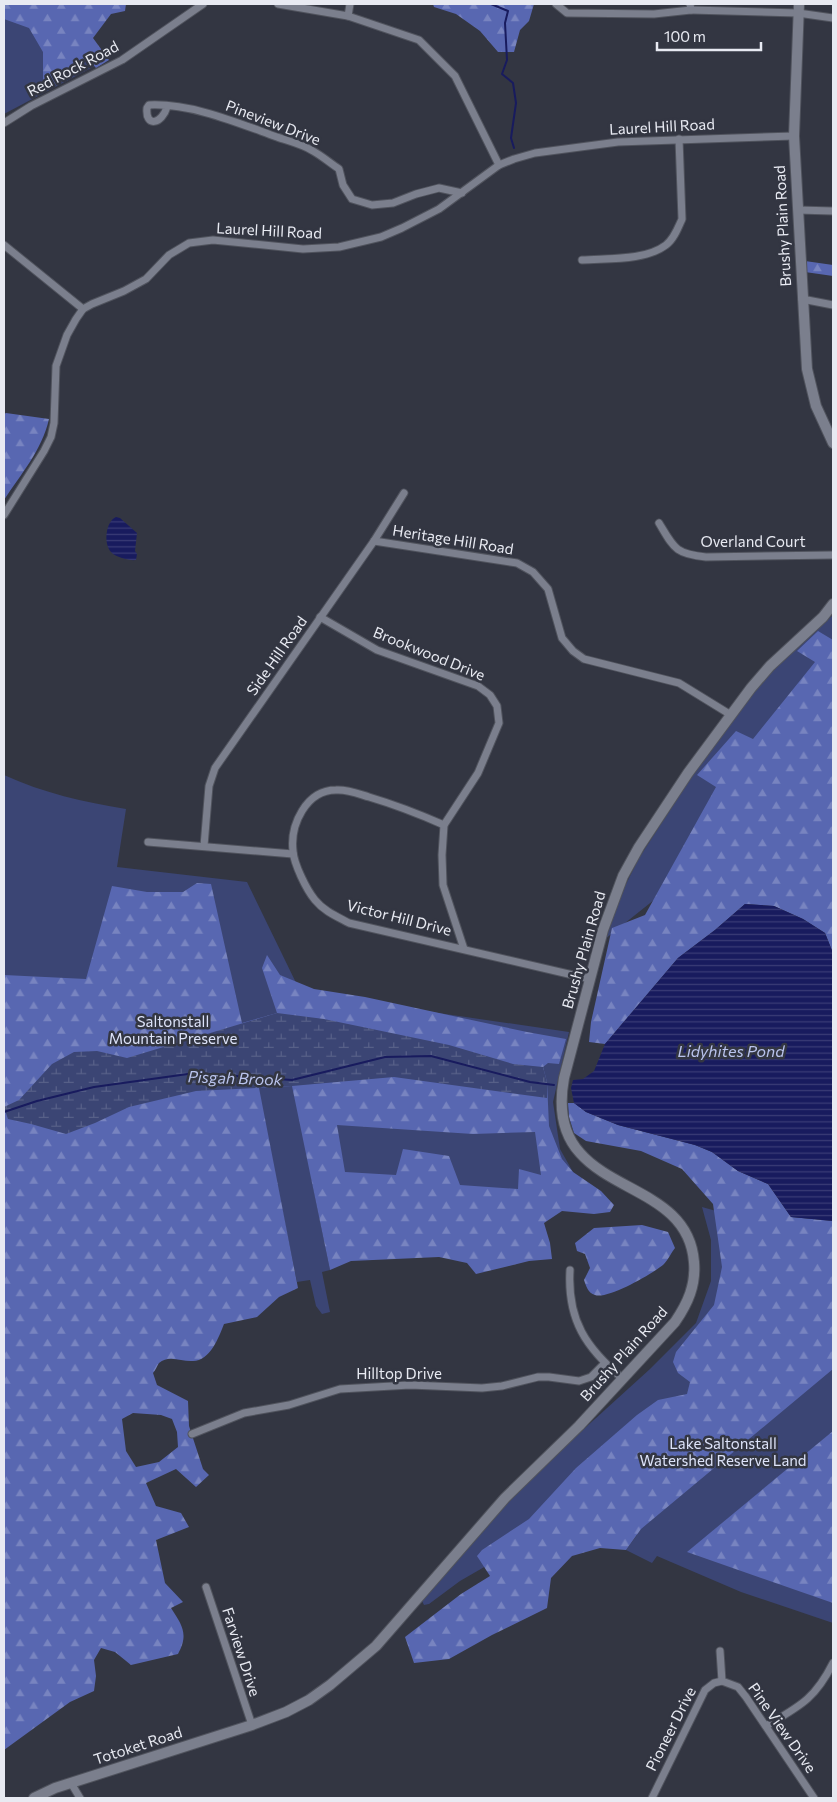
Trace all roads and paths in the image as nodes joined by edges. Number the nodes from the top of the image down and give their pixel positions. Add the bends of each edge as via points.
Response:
1 (203, 4) edge
2 (278, 4) edge
3 (350, 4) edge
4 (556, 4) edge
5 (691, 7) edge
6 (798, 8) edge
7 (348, 16) junction
8 (833, 18) edge
9 (167, 107) dead end
10 (4, 122) edge
11 (794, 136) junction
12 (679, 139) junction
13 (499, 165) junction
14 (462, 193) junction
15 (798, 210) junction
16 (833, 210) edge
17 (4, 246) edge
18 (582, 260) dead end
19 (802, 299) junction
20 (833, 305) edge
21 (84, 309) junction
22 (833, 443) edge
23 (404, 493) dead end
24 (4, 514) edge
25 (659, 523) dead end
26 (374, 541) junction
27 (833, 555) edge
28 (833, 604) edge
29 (320, 617) junction
30 (731, 715) junction
31 (444, 825) junction
32 (148, 842) dead end
33 (204, 846) junction
34 (293, 854) junction
35 (464, 949) junction
36 (590, 979) junction
37 (570, 1270) dead end
38 (604, 1363) junction
39 (623, 1379) junction
40 (192, 1434) dead end
41 (206, 1587) dead end
42 (720, 1651) dead end
43 (833, 1663) edge
44 (722, 1681) junction
45 (252, 1725) junction
46 (766, 1726) junction
47 (71, 1783) junction
48 (34, 1798) edge
49 (80, 1798) edge
50 (652, 1798) edge
51 (814, 1798) edge

1 - 10 street, Red Rock Road via 122,60
2 - 7 street
3 - 7 street
4 - 5 street via 567,13 654,14
5 - 6 street
6 - 8 street
6 - 11 main road, Brushy Plain Road
7 - 13 street via 419,40 455,76
9 - 14 street, Pineview Drive via 220,116 312,150 339,169 343,185 352,199 372,205 392,203 439,188
11 - 12 street, Laurel Hill Road
11 - 15 main road, Brushy Plain Road
12 - 13 street, Laurel Hill Road via 578,146 535,153
12 - 18 street via 682,219 668,244 642,256
13 - 14 street, Laurel Hill Road
14 - 21 street, Laurel Hill Road via 402,228 381,237 339,247 303,249 213,240 189,243 169,255 146,279
15 - 16 street
15 - 19 main road, Brushy Plain Road
17 - 21 street
19 - 20 street
19 - 22 main road, Brushy Plain Road via 811,390
21 - 24 street, Laurel Hill Road via 67,334 56,366 51,437
23 - 26 street, Side Hill Road
25 - 27 street, Overland Court via 678,550 688,556
26 - 29 street, Side Hill Road
26 - 30 street, Heritage Hill Road via 517,563 533,572 548,589 562,638 584,659 679,683
28 - 30 main road, Brushy Plain Road via 824,617 770,666
29 - 31 street, Brookwood Drive via 377,650 478,686 490,695 497,706 499,723 478,773
29 - 33 street, Side Hill Road via 215,768 208,786
30 - 36 main road, Brushy Plain Road via 671,798 625,873 603,930
31 - 34 street, Victor Hill Drive via 406,808 335,790 307,802 292,840
31 - 35 street via 442,885
32 - 33 street
33 - 34 street
34 - 35 street, Victor Hill Drive via 314,900 327,912 349,922
35 - 36 street
36 - 39 main road, Brushy Plain Road via 562,1090 561,1109 566,1132 588,1162 667,1210 682,1227 694,1255 694,1283 682,1312
37 - 38 street via 570,1294 576,1322
38 - 39 street
38 - 40 street, Hilltop Drive via 591,1377 579,1381 538,1377 482,1388 410,1385 340,1389 289,1405 244,1413
39 - 45 main road, Brushy Plain Road via 492,1512 370,1651 309,1700
41 - 45 street, Farview Drive
42 - 44 street
43 - 46 street via 814,1694
44 - 46 street, Pine View Drive via 738,1687
44 - 50 street, Pioneer Drive via 704,1690
45 - 47 main road, Totoket Road
46 - 51 street, Pine View Drive
47 - 48 main road, Totoket Road
47 - 49 street

